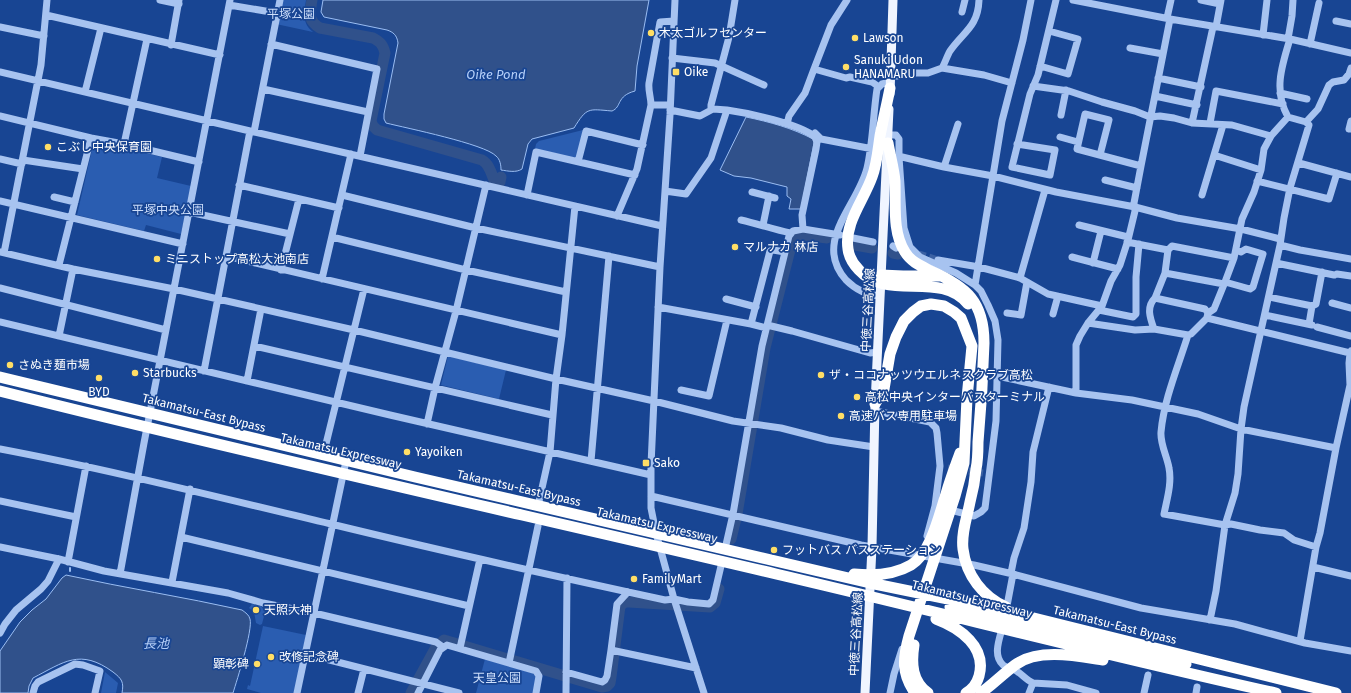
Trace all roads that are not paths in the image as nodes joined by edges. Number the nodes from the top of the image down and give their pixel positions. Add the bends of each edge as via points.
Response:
1 (47, 0) edge
2 (160, 0) edge
3 (280, 0) edge
4 (675, 0) edge
5 (736, 0) edge
6 (847, 0) edge
7 (893, 0) edge
8 (965, 0) edge
9 (979, 0) edge
10 (1031, 0) edge
11 (1056, 0) edge
12 (1073, 0) edge
13 (1171, 0) edge
14 (1201, 0) edge
15 (1268, 0) edge
16 (1293, 0) edge
17 (179, 2) edge
18 (1220, 2) edge
19 (230, 3) edge
20 (1319, 3) dead end
21 (962, 12) dead end
22 (277, 13) junction
23 (46, 15) junction
24 (1168, 19) junction
25 (674, 21) junction
26 (1336, 21) dead end
27 (1351, 24) edge
28 (0, 27) edge
29 (1215, 27) junction
30 (100, 28) junction
31 (1049, 31) junction
32 (1263, 35) junction
33 (44, 36) junction
34 (147, 39) junction
35 (1289, 39) junction
36 (271, 44) junction
37 (1310, 44) junction
38 (172, 45) junction
39 (1130, 48) dead end
40 (1351, 53) edge
41 (1163, 54) junction
42 (220, 55) junction
43 (672, 58) junction
44 (721, 66) junction
45 (1040, 66) junction
46 (942, 68) junction
47 (1351, 68) edge
48 (814, 69) junction
49 (0, 72) edge
50 (1158, 78) junction
51 (38, 80) junction
52 (887, 83) junction
53 (1012, 83) junction
54 (764, 85) dead end
55 (1033, 86) junction
56 (1201, 87) junction
57 (263, 89) junction
58 (1066, 90) junction
59 (85, 92) junction
60 (1280, 93) junction
61 (1154, 96) junction
62 (1307, 99) dead end
63 (134, 104) junction
64 (1283, 104) junction
65 (651, 105) junction
66 (1197, 105) junction
67 (670, 108) junction
68 (713, 109) junction
69 (727, 110) junction
70 (368, 112) junction
71 (1061, 115) dead end
72 (0, 116) edge
73 (1150, 117) junction
74 (1288, 117) junction
75 (1351, 120) edge
76 (207, 121) junction
77 (1306, 122) junction
78 (30, 123) junction
79 (1192, 123) junction
80 (1210, 123) junction
81 (786, 124) junction
82 (958, 124) dead end
83 (1224, 125) junction
84 (796, 127) junction
85 (1351, 129) edge
86 (252, 132) junction
87 (1271, 136) junction
88 (1060, 137) dead end
89 (91, 138) junction
90 (888, 139) junction
91 (1078, 142) junction
92 (124, 144) junction
93 (1017, 144) junction
94 (643, 145) junction
95 (871, 148) junction
96 (351, 154) junction
97 (1100, 155) junction
98 (1214, 155) junction
99 (360, 156) junction
100 (898, 156) junction
101 (0, 159) edge
102 (23, 162) junction
103 (199, 162) junction
104 (578, 162) junction
105 (1299, 163) junction
106 (1141, 166) junction
107 (944, 167) junction
108 (83, 169) junction
109 (1261, 170) junction
110 (1337, 173) junction
111 (635, 176) junction
112 (996, 177) junction
113 (1351, 177) edge
114 (1105, 180) dead end
115 (1257, 180) junction
116 (239, 185) junction
117 (486, 185) junction
118 (1137, 188) junction
119 (1290, 188) junction
120 (1045, 190) junction
121 (665, 191) junction
122 (752, 192) dead end
123 (342, 195) junction
124 (526, 195) junction
125 (1202, 195) dead end
126 (54, 197) dead end
127 (299, 199) junction
128 (0, 201) edge
129 (75, 202) junction
130 (14, 204) junction
131 (575, 206) junction
132 (1135, 207) junction
133 (339, 208) junction
134 (189, 212) junction
135 (617, 216) junction
136 (72, 218) junction
137 (741, 220) dead end
138 (232, 222) junction
139 (763, 225) junction
140 (1079, 225) dead end
141 (662, 226) junction
142 (476, 228) junction
143 (803, 229) junction
144 (1241, 229) junction
145 (1101, 230) junction
146 (790, 233) junction
147 (290, 234) junction
148 (838, 235) junction
149 (332, 237) junction
150 (853, 238) dead end
151 (1128, 239) junction
152 (873, 242) dead end
153 (1280, 242) junction
154 (183, 244) junction
155 (1139, 244) junction
156 (571, 248) junction
157 (1168, 250) junction
158 (1236, 250) junction
159 (2, 252) edge
160 (785, 252) junction
161 (226, 256) junction
162 (610, 256) junction
163 (1072, 257) dead end
164 (1234, 258) junction
165 (1351, 259) edge
166 (938, 260) tunnel mouth
167 (1093, 263) junction
168 (1276, 263) junction
169 (59, 265) junction
170 (660, 267) junction
171 (979, 267) junction
172 (73, 268) junction
173 (1118, 269) junction
174 (282, 270) junction
175 (466, 270) junction
176 (1322, 272) junction
177 (1165, 273) junction
178 (881, 275) junction
179 (944, 276) junction
180 (1351, 276) edge
181 (1020, 278) junction
182 (322, 279) junction
183 (1027, 282) junction
184 (1224, 283) junction
185 (975, 285) junction
186 (0, 288) edge
187 (174, 289) junction
188 (364, 289) junction
189 (566, 292) junction
190 (880, 296) junction
191 (1058, 296) junction
192 (1269, 297) junction
193 (1155, 298) junction
194 (218, 299) junction
195 (726, 299) dead end
196 (1332, 303) dead end
197 (66, 306) junction
198 (1312, 306) junction
199 (658, 307) junction
200 (756, 307) junction
201 (1100, 308) junction
202 (1351, 308) edge
203 (261, 309) junction
204 (456, 311) junction
205 (1007, 313) dead end
206 (1053, 314) dead end
207 (1265, 315) junction
208 (1207, 316) junction
209 (727, 320) junction
210 (0, 322) edge
211 (1088, 323) junction
212 (751, 324) junction
213 (1313, 326) junction
214 (769, 327) junction
215 (166, 330) junction
216 (354, 330) junction
217 (1154, 330) junction
218 (1262, 332) junction
219 (562, 335) junction
220 (1188, 335) junction
221 (59, 336) junction
222 (1351, 336) edge
223 (254, 346) junction
224 (972, 346) junction
225 (445, 352) junction
226 (878, 352) junction
227 (1351, 353) edge
228 (160, 361) junction
229 (344, 367) junction
230 (204, 371) junction
231 (997, 376) junction
232 (0, 377) edge
233 (556, 379) junction
234 (247, 381) junction
235 (0, 382) edge
236 (1049, 387) junction
237 (435, 388) junction
238 (598, 388) junction
239 (681, 390) dead end
240 (0, 391) edge
241 (1076, 393) junction
242 (0, 397) edge
243 (654, 400) junction
244 (336, 402) junction
245 (1164, 407) junction
246 (875, 408) junction
247 (150, 414) junction
248 (552, 415) junction
249 (427, 424) junction
250 (751, 424) junction
251 (1241, 429) junction
252 (146, 434) junction
253 (874, 447) junction
254 (1336, 448) junction
255 (0, 449) edge
256 (550, 452) junction
257 (323, 456) junction
258 (346, 461) junction
259 (591, 461) junction
260 (86, 466) junction
261 (651, 475) junction
262 (138, 478) junction
263 (341, 481) junction
264 (190, 489) junction
265 (651, 496) junction
266 (958, 497) junction
267 (0, 501) edge
268 (538, 506) junction
269 (934, 506) junction
270 (735, 515) junction
271 (76, 517) junction
272 (332, 524) junction
273 (1225, 525) junction
274 (538, 526) junction
275 (656, 533) junction
276 (181, 538) junction
277 (1316, 546) junction
278 (872, 547) junction
279 (0, 548) edge
280 (698, 548) junction
281 (725, 549) junction
282 (661, 552) junction
283 (923, 556) junction
284 (59, 559) junction
285 (480, 559) junction
286 (68, 562) junction
287 (721, 566) junction
288 (1312, 567) junction
289 (529, 570) junction
290 (323, 571) junction
291 (120, 574) junction
292 (1012, 574) junction
293 (1351, 576) edge
294 (566, 578) junction
295 (172, 582) junction
296 (870, 583) junction
297 (628, 592) junction
298 (870, 600) junction
299 (675, 603) junction
300 (469, 606) junction
301 (912, 610) junction
302 (926, 610) junction
303 (1006, 611) junction
304 (314, 613) junction
305 (1210, 620) junction
306 (1002, 632) junction
307 (0, 633) edge
308 (1079, 639) junction
309 (1300, 642) junction
310 (440, 645) junction
311 (460, 646) junction
312 (613, 650) junction
313 (1351, 651) edge
314 (306, 654) junction
315 (900, 656) junction
316 (510, 661) junction
317 (696, 668) junction
318 (364, 669) junction
319 (1015, 670) junction
320 (566, 675) junction
321 (1148, 675) dead end
322 (418, 683) junction
323 (1033, 683) junction
324 (1199, 686) edge
325 (455, 692) edge
326 (33, 693) edge
327 (96, 693) edge
328 (297, 693) edge
329 (358, 693) edge
330 (418, 693) edge
331 (536, 693) edge
332 (566, 693) edge
333 (704, 693) edge
334 (865, 693) edge
335 (890, 693) edge
336 (911, 693) edge
337 (915, 693) edge
338 (928, 693) edge
339 (966, 693) edge
340 (981, 693) edge
341 (989, 693) edge
342 (1029, 693) edge
343 (1096, 693) edge
344 (1144, 693) edge
345 (1251, 693) edge
346 (1276, 693) edge
347 (1308, 693) edge
348 (1336, 693) edge

1 - 23 street
2 - 17 street
3 - 22 street
4 - 25 street
5 - 44 street
6 - 48 street via 831,25
7 - 52 main road, 中徳三谷高松線
8 - 21 street
9 - 46 street via 979,8 971,27 950,51
10 - 53 street
11 - 31 street
12 - 24 street
13 - 24 street
14 - 18 street
15 - 32 street
16 - 35 street
17 - 38 street
18 - 29 street
19 - 22 street
19 - 42 street
20 - 37 street
22 - 36 street
23 - 30 street
23 - 33 street
24 - 29 street
24 - 41 street
25 - 43 street
25 - 65 street via 660,22 648,91
26 - 27 street
28 - 33 street
29 - 32 street
29 - 56 street
30 - 34 street
30 - 59 street
31 - 45 street
31 - 45 street via 1078,38 1068,74
32 - 35 street
33 - 51 street
34 - 38 street
34 - 63 street
35 - 37 street
35 - 60 street via 1280,74
36 - 57 street
36 - 70 street via 377,69
37 - 40 street
38 - 42 street
39 - 41 street
41 - 50 street
42 - 76 street
43 - 44 street via 709,62
43 - 67 street
44 - 54 street
44 - 68 street via 711,105
45 - 55 street
46 - 52 street via 928,73 902,73
46 - 53 street
47 - 77 street via 1344,80 1329,85 1318,109
48 - 52 street via 846,78
48 - 81 street
49 - 51 street
50 - 56 street
50 - 61 street
51 - 59 street
51 - 78 street
52 - 90 main road, 中徳三谷高松線
52 - 95 street via 876,95
52 - 224 highway via 872,177 853,218 848,242 851,258 856,267 870,280 894,286 932,286 954,292 970,307 975,317 977,330
53 - 112 street via 1002,121
55 - 58 street
55 - 93 street
56 - 66 street
57 - 70 street
57 - 86 street
58 - 71 street
58 - 73 street
59 - 63 street
60 - 62 street
60 - 64 street
61 - 66 street
61 - 73 street
63 - 76 street
63 - 92 street
64 - 74 street
64 - 80 street via 1216,91
65 - 67 street
65 - 94 street
66 - 79 street
67 - 68 street via 700,116
67 - 121 street
68 - 69 street
69 - 81 street
69 - 121 street via 711,158 686,194
70 - 99 street
72 - 78 street
73 - 79 street via 1160,116
73 - 106 street
74 - 77 street
74 - 87 street
75 - 85 street
76 - 86 street
76 - 103 street
77 - 105 street via 1309,125
78 - 89 street
78 - 102 street
79 - 80 street
80 - 83 street
81 - 84 street
82 - 107 street
83 - 87 street
83 - 98 street
84 - 95 street via 809,129 821,139
84 - 143 street via 811,134 817,142 802,215
86 - 96 street
86 - 116 street
87 - 109 street via 1262,155
88 - 91 street
89 - 92 street
89 - 108 street
90 - 100 street via 896,135 899,139
90 - 178 main road, 中徳三谷高松線
90 - 179 highway via 900,244 905,254 913,261
91 - 97 street via 1077,149
91 - 97 street via 1085,114 1109,120
92 - 103 street
93 - 93 street via 1012,167 1050,175 1056,150
94 - 104 street via 586,131
94 - 111 street
95 - 148 street via 858,191
96 - 99 street
96 - 123 street
97 - 106 street
98 - 109 street
98 - 125 street
99 - 117 street
100 - 107 street
100 - 185 street via 904,228 910,247 920,257 956,273
101 - 102 street
102 - 108 street
102 - 130 street
103 - 134 street
104 - 111 street
104 - 124 street via 536,152
105 - 110 street
105 - 119 street
106 - 118 street
107 - 112 street
108 - 129 street
109 - 115 street
110 - 113 street
110 - 119 street via 1329,199
111 - 135 street
112 - 120 street
112 - 171 street
114 - 118 street
115 - 119 street
115 - 144 street via 1242,219
116 - 127 street
116 - 138 street
117 - 124 street
117 - 142 street
118 - 132 street
119 - 153 street
120 - 132 street
120 - 181 street
121 - 141 street
122 - 139 street via 772,197
123 - 133 street
123 - 142 street
124 - 131 street
126 - 129 street
127 - 133 street
127 - 147 street
128 - 130 street
129 - 136 street
130 - 136 street
130 - 159 street
131 - 135 street
131 - 156 street
132 - 144 street via 1177,218
132 - 151 street
133 - 149 street
134 - 138 street
134 - 154 street
135 - 141 street
136 - 154 street
136 - 169 street
137 - 139 street
138 - 147 street
138 - 161 street
139 - 146 street
140 - 145 street
141 - 170 street
142 - 156 street
142 - 175 street
143 - 146 street
143 - 148 street
144 - 153 street
144 - 158 street
145 - 151 street
145 - 167 street
146 - 160 street
147 - 174 street
148 - 190 street via 833,241 838,268 861,292
149 - 175 street
149 - 182 street
150 - 152 street
151 - 155 street
151 - 173 street
153 - 165 street via 1300,250
153 - 168 street
154 - 187 street
155 - 157 street
155 - 201 street via 1136,314 1133,317
156 - 162 street
156 - 189 street
157 - 164 street via 1172,246
157 - 177 street
158 - 164 street
158 - 184 street via 1242,252 1246,249 1263,254 1254,287 1250,289
159 - 169 street
160 - 200 street via 770,251
160 - 214 street
161 - 174 street
161 - 194 street
162 - 170 street
162 - 238 street
163 - 167 street
164 - 184 street
166 - 171 street
167 - 173 street
168 - 176 street
168 - 192 street
169 - 172 street
170 - 199 street
171 - 181 street
171 - 185 street
172 - 187 street
172 - 197 street
173 - 201 street
174 - 182 street
175 - 189 street
175 - 204 street
176 - 180 street
176 - 198 street via 1316,304
177 - 184 street
177 - 193 street
178 - 179 highway
178 - 190 main road, 中徳三谷高松線
179 - 266 highway via 970,296 979,309 983,325 982,398 977,468
181 - 183 street
182 - 188 street
183 - 191 street via 1048,294
183 - 205 street via 1021,315
184 - 208 street via 1214,309
185 - 231 street via 981,291 995,321 998,340
186 - 197 street
187 - 194 street
187 - 215 street
188 - 204 street
188 - 216 street
189 - 219 street
190 - 226 main road, 中徳三谷高松線
191 - 201 street
191 - 206 street
192 - 198 street
192 - 207 street
193 - 208 street via 1205,309
193 - 217 street via 1150,303
194 - 203 street
194 - 230 street
195 - 200 street
196 - 202 street
197 - 215 street
197 - 221 street
198 - 213 street
199 - 209 street
199 - 243 street
200 - 212 street
201 - 211 street
203 - 216 street
203 - 223 street
204 - 219 street
204 - 225 street
207 - 213 street
207 - 218 street
208 - 218 street
208 - 220 street via 1192,334
209 - 212 street
209 - 239 street via 709,396
210 - 221 street
211 - 217 street via 1135,330
211 - 241 street via 1076,345
212 - 214 street
213 - 222 street
214 - 226 street via 870,353
214 - 250 street
215 - 228 street
216 - 225 street
216 - 229 street
217 - 220 street
218 - 227 street
218 - 251 street
219 - 233 street
220 - 245 street
221 - 228 street
223 - 229 street
223 - 234 street
224 - 246 highway via 961,318 954,312 944,306 920,306 904,321 896,337 890,354 884,389
224 - 266 highway via 964,463
225 - 233 street
225 - 237 street
226 - 246 main road, 中徳三谷高松線
227 - 254 street via 1350,385
228 - 230 street
228 - 247 street
229 - 237 street
229 - 244 street
230 - 234 street
231 - 236 street
231 - 269 street via 996,421 986,473 985,508 974,516
232 - 247 highway, Takamatsu-East Bypass
233 - 238 street
233 - 248 street
234 - 244 street
235 - 280 highway, Takamatsu Expressway
236 - 241 street
236 - 292 street via 1033,452 1024,528 1014,558
237 - 248 street
237 - 249 street
238 - 243 street
238 - 259 street
240 - 302 highway, Takamatsu Expressway via 136,426
241 - 245 street
242 - 252 highway
243 - 250 street
243 - 261 street
244 - 249 street
244 - 257 street
245 - 251 street via 1198,414
245 - 273 street via 1161,434 1170,469 1164,514
246 - 253 main road, 中徳三谷高松線
246 - 269 street via 930,422 936,428 944,467
247 - 252 street
247 - 257 highway, Takamatsu-East Bypass
248 - 256 street
249 - 256 street
250 - 253 street
250 - 270 street
251 - 254 street
251 - 273 street via 1235,493
252 - 262 street
252 - 263 highway
253 - 278 main road, 中徳三谷高松線
254 - 277 street
255 - 260 street
256 - 259 street
256 - 268 street
257 - 258 highway, Takamatsu-East Bypass
258 - 263 street
258 - 268 highway, Takamatsu-East Bypass
259 - 261 street
260 - 262 street
260 - 271 street
261 - 265 street
262 - 264 street
262 - 291 street
263 - 272 street
263 - 274 highway
264 - 272 street
264 - 276 street
265 - 270 street
265 - 275 street
266 - 280 highway via 935,529 920,558 895,572 862,575 839,573
266 - 308 highway via 964,528 963,550 968,569 978,586 993,601 1041,622 1069,630
266 - 337 highway via 905,653 904,669 908,683
266 - 338 highway via 912,653 913,672
267 - 271 street
268 - 275 highway, Takamatsu-East Bypass
269 - 283 street
270 - 278 street
270 - 281 street
271 - 286 street
272 - 285 street
272 - 290 street
273 - 277 street via 1284,533 1294,540
273 - 305 street
274 - 282 highway
274 - 289 street
275 - 281 highway, Takamatsu-East Bypass
275 - 282 street
276 - 290 street
276 - 295 street
277 - 288 street
278 - 283 street
278 - 296 main road, 中徳三谷高松線
279 - 284 street
280 - 308 highway, Takamatsu Expressway
281 - 296 highway, Takamatsu-East Bypass
282 - 287 highway
282 - 299 street
283 - 292 street
284 - 286 street
284 - 307 street via 48,581 16,610
285 - 289 street
285 - 300 street
286 - 291 street
287 - 298 highway
287 - 299 street via 710,604
288 - 293 street
288 - 309 street
289 - 294 street
289 - 316 street
290 - 300 street
290 - 304 street
291 - 295 street
292 - 303 street
292 - 305 street via 1141,608
294 - 297 street
294 - 320 street
295 - 304 street
296 - 298 main road, 中徳三谷高松線
296 - 303 highway, Takamatsu-East Bypass
297 - 299 street
297 - 312 street via 617,604
298 - 301 highway
298 - 334 main road, 中徳三谷高松線
299 - 317 street
300 - 311 street
301 - 306 highway
301 - 315 street
302 - 324 highway, Takamatsu Expressway
302 - 339 highway via 936,619 950,624 969,638 977,650 980,674 977,682
303 - 306 street
303 - 348 highway, Takamatsu-East Bypass
304 - 310 street
304 - 314 street
305 - 309 street via 1235,624
306 - 319 street via 998,654 1000,660
306 - 345 highway
308 - 347 highway, Takamatsu Expressway
309 - 313 street
310 - 311 street
310 - 322 street via 440,650
311 - 316 street
312 - 317 street
312 - 320 street via 606,680 602,682
314 - 318 street
314 - 328 street
315 - 335 street
315 - 336 street via 903,679
316 - 331 street via 536,671 539,676
317 - 333 street
318 - 322 street
318 - 329 street
319 - 323 street
319 - 341 street
320 - 332 street
321 - 344 street
322 - 325 street
322 - 330 street
323 - 342 street
323 - 343 street via 1067,685
324 - 340 highway via 1077,656 1048,655 1016,664
324 - 346 highway, Takamatsu Expressway
326 - 327 street via 38,682 75,664 100,671

